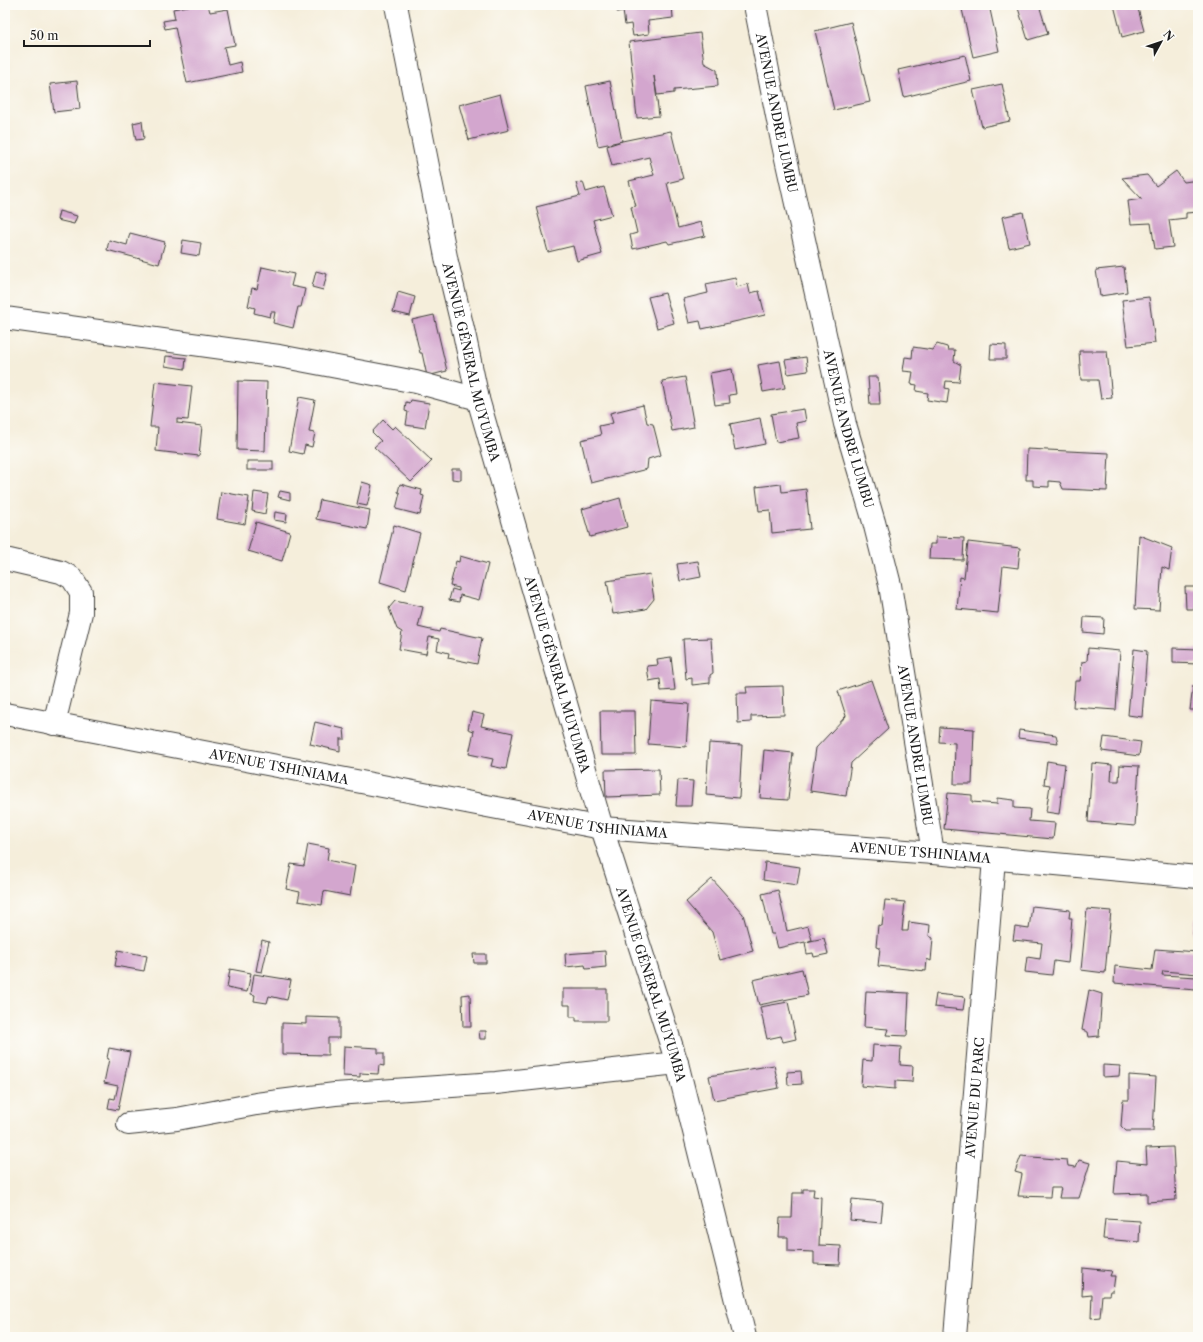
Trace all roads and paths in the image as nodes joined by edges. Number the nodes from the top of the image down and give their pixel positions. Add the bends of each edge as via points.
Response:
1 (396, 5) edge
2 (755, 5) edge
3 (5, 318) edge
4 (478, 399) junction
5 (5, 559) edge
6 (5, 714) edge
7 (54, 724) junction
8 (602, 828) junction
9 (933, 853) junction
10 (994, 859) junction
11 (1198, 877) edge
12 (677, 1063) junction
13 (128, 1124) dead end
14 (745, 1337) edge
15 (956, 1337) edge

1 - 4 street, AVENUE GÉNERAL MUYUMBA via 447,262
2 - 9 street, AVENUE ANDRE LUMBU via 781,136 845,424 890,585
3 - 4 street via 278,356 416,382
4 - 8 street, AVENUE GÉNERAL MUYUMBA
5 - 7 street via 60,572 72,578 81,592 81,613
6 - 7 street, AVENUE TSHINIAMA
7 - 8 street, AVENUE TSHINIAMA
8 - 9 street, AVENUE TSHINIAMA
8 - 12 street, AVENUE GÉNERAL MUYUMBA
9 - 10 street, AVENUE TSHINIAMA
10 - 11 street, AVENUE TSHINIAMA
10 - 15 street, AVENUE DU PARC
12 - 13 street via 496,1083 335,1094 256,1104 177,1119
12 - 14 street, AVENUE GÉNERAL MUYUMBA

